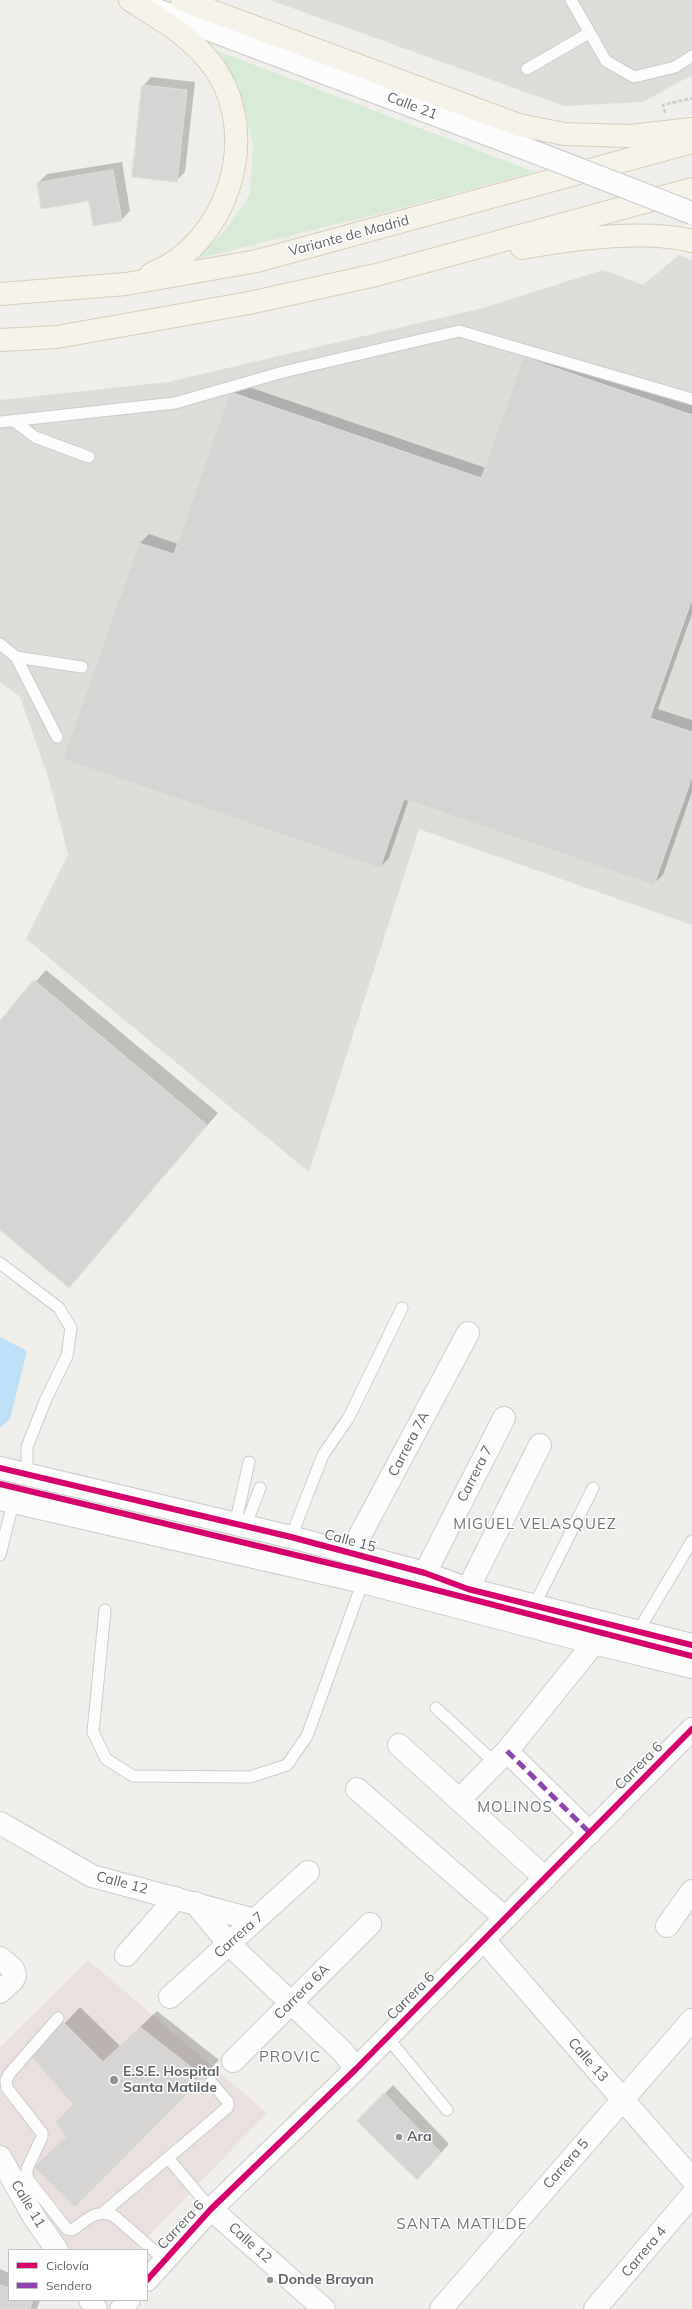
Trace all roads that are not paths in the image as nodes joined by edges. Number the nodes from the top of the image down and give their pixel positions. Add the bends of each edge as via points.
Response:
1 (130, 0) edge
2 (182, 0) edge
3 (571, 0) edge
4 (589, 33) junction
5 (692, 56) edge
6 (527, 69) dead end
7 (692, 129) edge
8 (692, 142) edge
9 (692, 189) edge
10 (692, 213) edge
11 (692, 241) edge
12 (376, 275) junction
13 (126, 284) junction
14 (0, 294) edge
15 (0, 340) edge
16 (692, 399) edge
17 (14, 421) junction
18 (0, 422) edge
19 (90, 457) dead end
20 (0, 644) edge
21 (16, 656) junction
22 (82, 667) dead end
23 (57, 737) dead end
24 (0, 1264) edge
25 (402, 1308) dead end
26 (468, 1333) dead end
27 (504, 1418) dead end
28 (540, 1445) dead end
29 (249, 1462) dead end
30 (0, 1468) edge
31 (27, 1476) junction
32 (260, 1488) dead end
33 (593, 1488) dead end
34 (7, 1501) edge
35 (240, 1526) junction
36 (291, 1537) junction
37 (692, 1541) edge
38 (0, 1555) edge
39 (360, 1557) junction
40 (425, 1573) junction
41 (363, 1582) junction
42 (468, 1589) junction
43 (535, 1604) junction
44 (105, 1610) dead end
45 (638, 1631) junction
46 (594, 1643) junction
47 (692, 1645) edge
48 (692, 1667) edge
49 (436, 1708) dead end
50 (692, 1729) edge
51 (399, 1745) dead end
52 (501, 1757) junction
53 (357, 1789) dead end
54 (459, 1800) junction
55 (0, 1823) edge
56 (590, 1833) junction
57 (308, 1872) dead end
58 (545, 1878) junction
59 (692, 1891) edge
60 (186, 1900) junction
61 (506, 1918) junction
62 (255, 1920) junction
63 (370, 1924) dead end
64 (667, 1926) dead end
65 (484, 1940) junction
66 (228, 1944) junction
67 (126, 1954) dead end
68 (0, 1958) edge
69 (0, 1992) edge
70 (170, 1997) dead end
71 (292, 2002) junction
72 (58, 2018) dead end
73 (692, 2020) edge
74 (387, 2037) junction
75 (233, 2060) dead end
76 (356, 2069) junction
77 (212, 2082) dead end
78 (622, 2099) junction
79 (447, 2110) dead end
80 (168, 2158) junction
81 (2, 2170) edge
82 (690, 2174) edge
83 (692, 2195) edge
84 (212, 2209) junction
85 (104, 2212) junction
86 (56, 2249) edge
87 (165, 2260) junction
88 (148, 2279) edge
89 (128, 2301) edge
90 (121, 2309) edge
91 (324, 2309) edge
92 (441, 2309) edge
93 (595, 2309) edge

1 - 10 street, Calle 21, bridge
1 - 13 main road via 192,41 216,71 231,106 237,144 232,182 217,217 187,252 162,270
2 - 7 main road via 519,125 564,134 622,136
3 - 4 lane
4 - 5 lane via 606,61 634,77 676,66
4 - 6 lane
8 - 13 main road, Variante de Madrid via 257,261
9 - 12 main road
11 - 12 main road via 645,236 580,239
12 - 15 main road via 249,303 57,337
13 - 14 main road, Variante de Madrid
16 - 17 lane via 460,331 283,372 175,403
17 - 18 lane
17 - 19 lane via 35,437
20 - 21 lane
21 - 22 lane
21 - 23 lane
24 - 31 lane via 59,1308 71,1328 67,1356 46,1399 28,1447
25 - 36 lane via 349,1417 323,1455
26 - 39 street, Carrera 7A
27 - 40 street, Carrera 7
28 - 42 street
29 - 35 lane
30 - 31 street, Calle 15
31 - 34 street
31 - 35 street, Calle 15
32 - 35 lane
33 - 43 lane
34 - 38 lane
34 - 41 street
35 - 36 street, Calle 15
36 - 39 street, Calle 15
37 - 45 lane
39 - 40 street, Calle 15
39 - 41 lane
40 - 42 street, Calle 15
41 - 44 lane via 307,1736 287,1765 250,1777 133,1776 106,1759 93,1732
41 - 46 street
42 - 43 street, Calle 15
43 - 45 street, Calle 15
45 - 47 street, Calle 15
46 - 48 street
46 - 52 street
49 - 52 lane
50 - 56 street, Carrera 6
51 - 54 street
52 - 54 street
52 - 56 street
53 - 61 street
54 - 58 street
55 - 60 street, Calle 12 via 92,1876
56 - 58 street, Carrera 6
57 - 62 street, Carrera 7
58 - 61 street, Carrera 6
59 - 64 street
60 - 62 street, Calle 12
60 - 66 street
60 - 67 street
61 - 65 street, Carrera 6
62 - 66 street, Carrera 7
63 - 71 street, Carrera 6A
65 - 74 street, Carrera 6
65 - 78 street, Calle 13
66 - 70 street, Carrera 7
66 - 71 street
68 - 69 street via 13,1969 15,1975
71 - 75 street, Carrera 6A
71 - 76 street via 343,2052
72 - 85 lane via 6,2080 7,2088 42,2132 26,2173 27,2178 67,2229 72,2230 95,2214
73 - 78 street, Carrera 5
74 - 76 street, Carrera 6
74 - 79 lane
76 - 84 street, Carrera 6
77 - 80 lane via 228,2102 228,2107
78 - 82 street, Calle 13
78 - 92 street, Carrera 5
80 - 84 lane
80 - 85 lane
81 - 86 street, Calle 11
83 - 93 street, Carrera 4
84 - 87 street, Carrera 6
84 - 91 street, Calle 12
85 - 87 lane via 114,2216
87 - 88 street, Carrera 6
89 - 90 street

